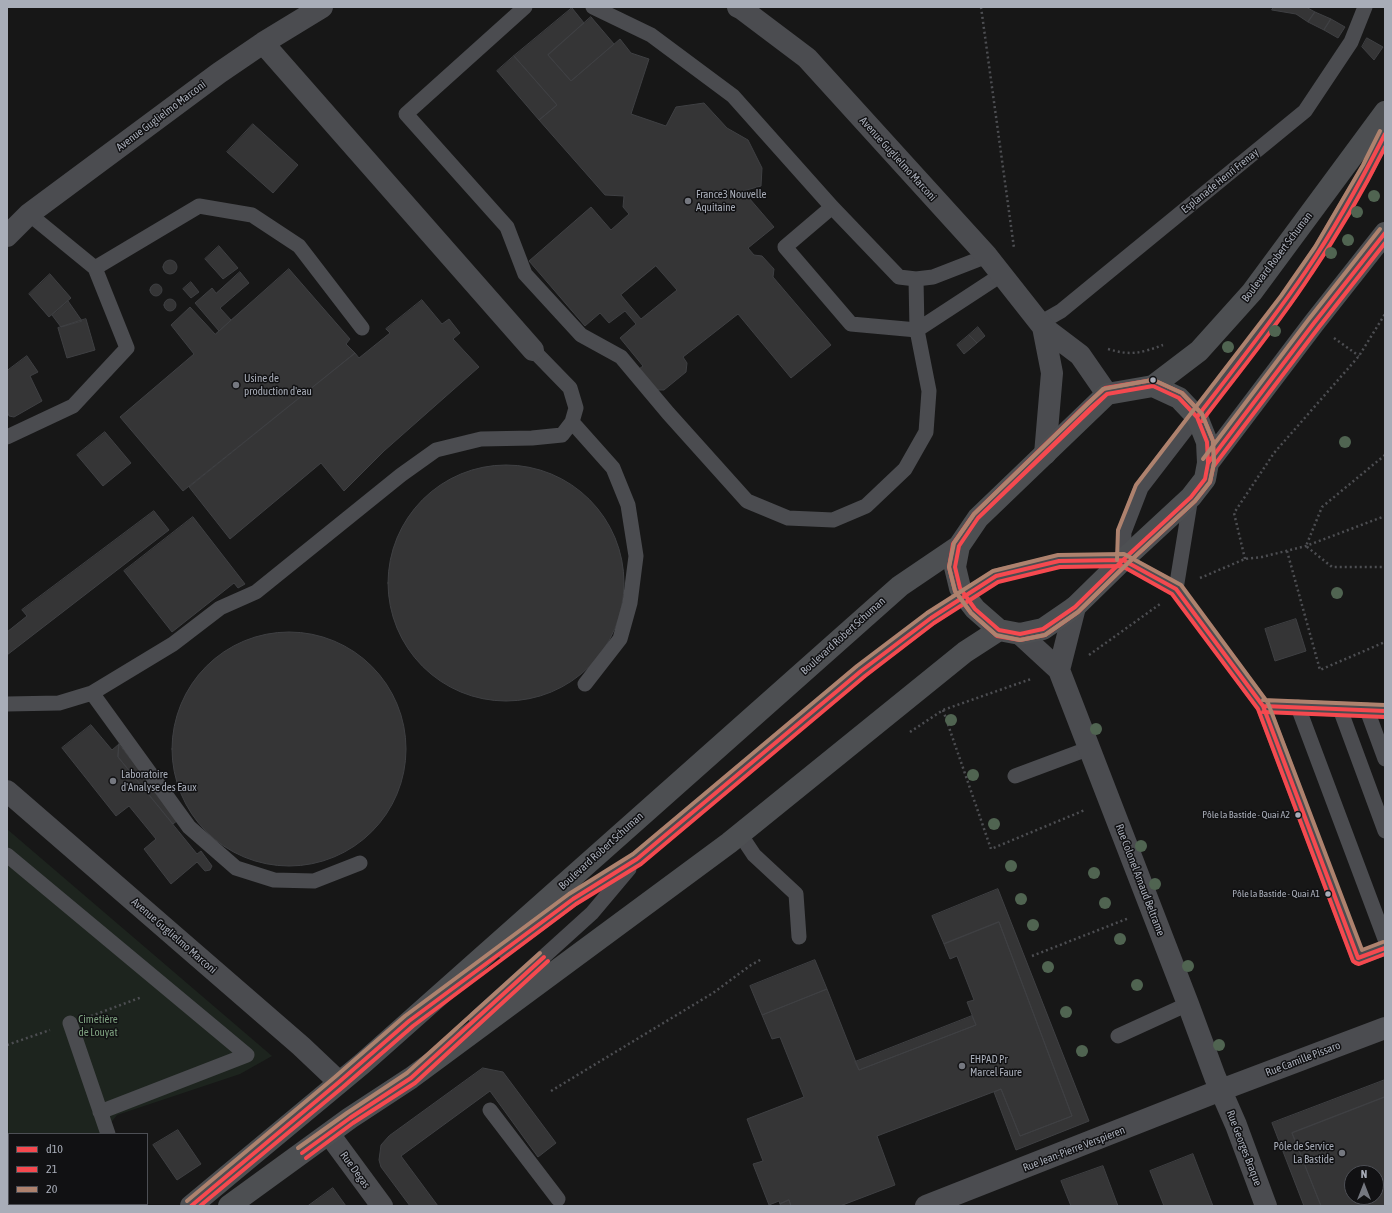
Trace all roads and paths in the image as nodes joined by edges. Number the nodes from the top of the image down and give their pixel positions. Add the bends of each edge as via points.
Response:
1 (322, 7) edge
2 (525, 7) edge
3 (593, 7) edge
4 (738, 7) edge
5 (981, 7) edge
6 (1364, 7) edge
7 (263, 43) junction
8 (1385, 112) edge
9 (1385, 134) edge
10 (832, 206) junction
11 (29, 214) junction
12 (1385, 233) edge
13 (7, 236) edge
14 (1015, 252) dead end
15 (987, 256) junction
16 (94, 268) junction
17 (1001, 275) junction
18 (916, 279) junction
19 (1385, 314) edge
20 (1042, 325) junction
21 (362, 328) dead end
22 (917, 330) junction
23 (533, 350) joint
24 (1153, 386) junction
25 (1107, 394) junction
26 (1197, 417) junction
27 (572, 422) junction
28 (7, 437) edge
29 (1045, 454) junction
30 (1385, 455) edge
31 (1208, 464) junction
32 (1191, 497) junction
33 (1385, 516) edge
34 (959, 546) junction
35 (1306, 546) junction
36 (1287, 551) junction
37 (1245, 559) junction
38 (1122, 560) junction
39 (1385, 567) edge
40 (1176, 589) junction
41 (965, 596) junction
42 (1075, 607) junction
43 (998, 630) junction
44 (1020, 634) junction
45 (1385, 642) edge
46 (1059, 670) junction
47 (585, 684) dead end
48 (92, 693) junction
49 (7, 704) edge
50 (1263, 706) junction
51 (1298, 707) junction
52 (1340, 709) junction
53 (943, 710) junction
54 (1367, 710) junction
55 (1385, 711) edge
56 (907, 734) dead end
57 (1090, 748) junction
58 (1385, 759) edge
59 (1015, 776) dead end
60 (7, 791) edge
61 (1110, 800) junction
62 (1385, 830) edge
63 (740, 834) junction
64 (7, 854) edge
65 (637, 859) junction
66 (360, 863) dead end
67 (1152, 909) junction
68 (799, 937) dead end
69 (1385, 939) edge
70 (1385, 948) edge
71 (1032, 956) dead end
72 (762, 959) dead end
73 (1188, 1004) junction
74 (409, 1021) junction
75 (70, 1023) dead end
76 (1385, 1028) edge
77 (1118, 1036) dead end
78 (411, 1078) junction
79 (339, 1082) junction
80 (1221, 1090) junction
81 (551, 1091) dead end
82 (490, 1110) dead end
83 (100, 1112) junction
84 (108, 1133) edge
85 (329, 1134) junction
86 (558, 1199) dead end
87 (191, 1206) edge
88 (229, 1206) edge
89 (382, 1206) edge
90 (926, 1206) edge
91 (1266, 1206) edge

1 - 7 street, Avenue Guglielmo Marconi
2 - 22 lane via 406,114 507,227 525,274 581,335 621,357 747,501 788,518 834,520 866,506 905,469 926,432 929,391
3 - 10 lane via 651,35 733,96
4 - 15 street, Avenue Guglielmo Marconi via 807,58
5 - 14 path
6 - 20 lane, Esplanade Henri Frenay via 1350,42 1305,111
7 - 11 street, Avenue Guglielmo Marconi
7 - 23 street
8 - 24 main road, Boulevard Robert Schuman via 1252,292 1199,351
9 - 26 lane via 1320,250 1286,300
10 - 18 lane via 899,277
10 - 22 lane via 785,247 851,324
11 - 13 street, Avenue Guglielmo Marconi
11 - 16 lane
12 - 31 main road
15 - 17 street, Avenue Guglielmo Marconi
15 - 18 lane via 933,277
16 - 21 lane via 198,206 252,215 299,246
16 - 28 lane via 126,348 73,406
17 - 20 street, Avenue Guglielmo Marconi
17 - 22 lane
18 - 22 lane
19 - 37 path via 1359,356 1274,453 1234,513
20 - 25 street, Avenue Guglielmo Marconi via 1080,355
20 - 29 street, Avenue Guglielmo Marconi via 1052,373
23 - 27 lane via 570,388 576,408
24 - 25 main road
24 - 26 main road via 1179,398
25 - 29 main road
26 - 31 main road via 1207,442
26 - 38 lane via 1141,488 1124,532
27 - 47 lane via 613,468 628,505 636,556 630,603 620,639
27 - 48 lane via 562,435 481,439 436,450 401,475 256,592 220,608 173,644
29 - 34 main road via 978,518
30 - 35 path via 1322,507
31 - 32 main road via 1205,479
32 - 38 main road
32 - 40 lane
33 - 35 path
34 - 41 main road via 955,567 960,588
34 - 74 main road, Boulevard Robert Schuman via 900,586
35 - 36 path
35 - 39 path via 1332,567
36 - 37 path
36 - 45 path via 1320,670
37 - 40 path
38 - 40 lane
38 - 41 lane via 1059,561 996,576
38 - 42 main road
40 - 46 path via 1158,606 1083,659
40 - 50 lane
41 - 43 main road
41 - 65 lane via 931,618 861,672
42 - 44 main road via 1043,629
42 - 46 street
43 - 44 main road
43 - 63 main road via 965,652
44 - 46 street, Rue Colonel Arnaud Beltrame
46 - 53 path
46 - 57 street, Rue Colonel Arnaud Beltrame
48 - 49 lane via 59,703
48 - 66 lane via 188,827 236,868 274,880 314,881
50 - 51 lane
50 - 70 lane via 1358,958
51 - 52 lane
51 - 69 lane
52 - 54 lane
52 - 62 lane
53 - 56 path
53 - 61 path via 991,849
54 - 55 lane
54 - 58 lane
57 - 59 lane
57 - 61 street, Rue Colonel Arnaud Beltrame
60 - 79 street, Avenue Guglielmo Marconi via 301,1046
61 - 67 street, Rue Colonel Arnaud Beltrame
63 - 68 lane via 754,854 796,894
63 - 78 main road
64 - 83 lane via 247,1055
65 - 74 lane via 573,899
65 - 78 lane via 592,913
67 - 71 path
67 - 73 street, Rue Colonel Arnaud Beltrame
72 - 81 path via 751,964 713,993
73 - 77 lane
73 - 80 street, Rue Colonel Arnaud Beltrame
74 - 79 main road, Boulevard Robert Schuman
75 - 83 lane
76 - 80 street, Rue Camille Pissaro
78 - 85 main road
79 - 87 main road, Boulevard Robert Schuman
80 - 90 street, Rue Jean-Pierre Verspieren
80 - 91 street, Rue Georges Braque
82 - 86 lane
83 - 84 lane
85 - 88 main road
85 - 89 street, Rue Degas

